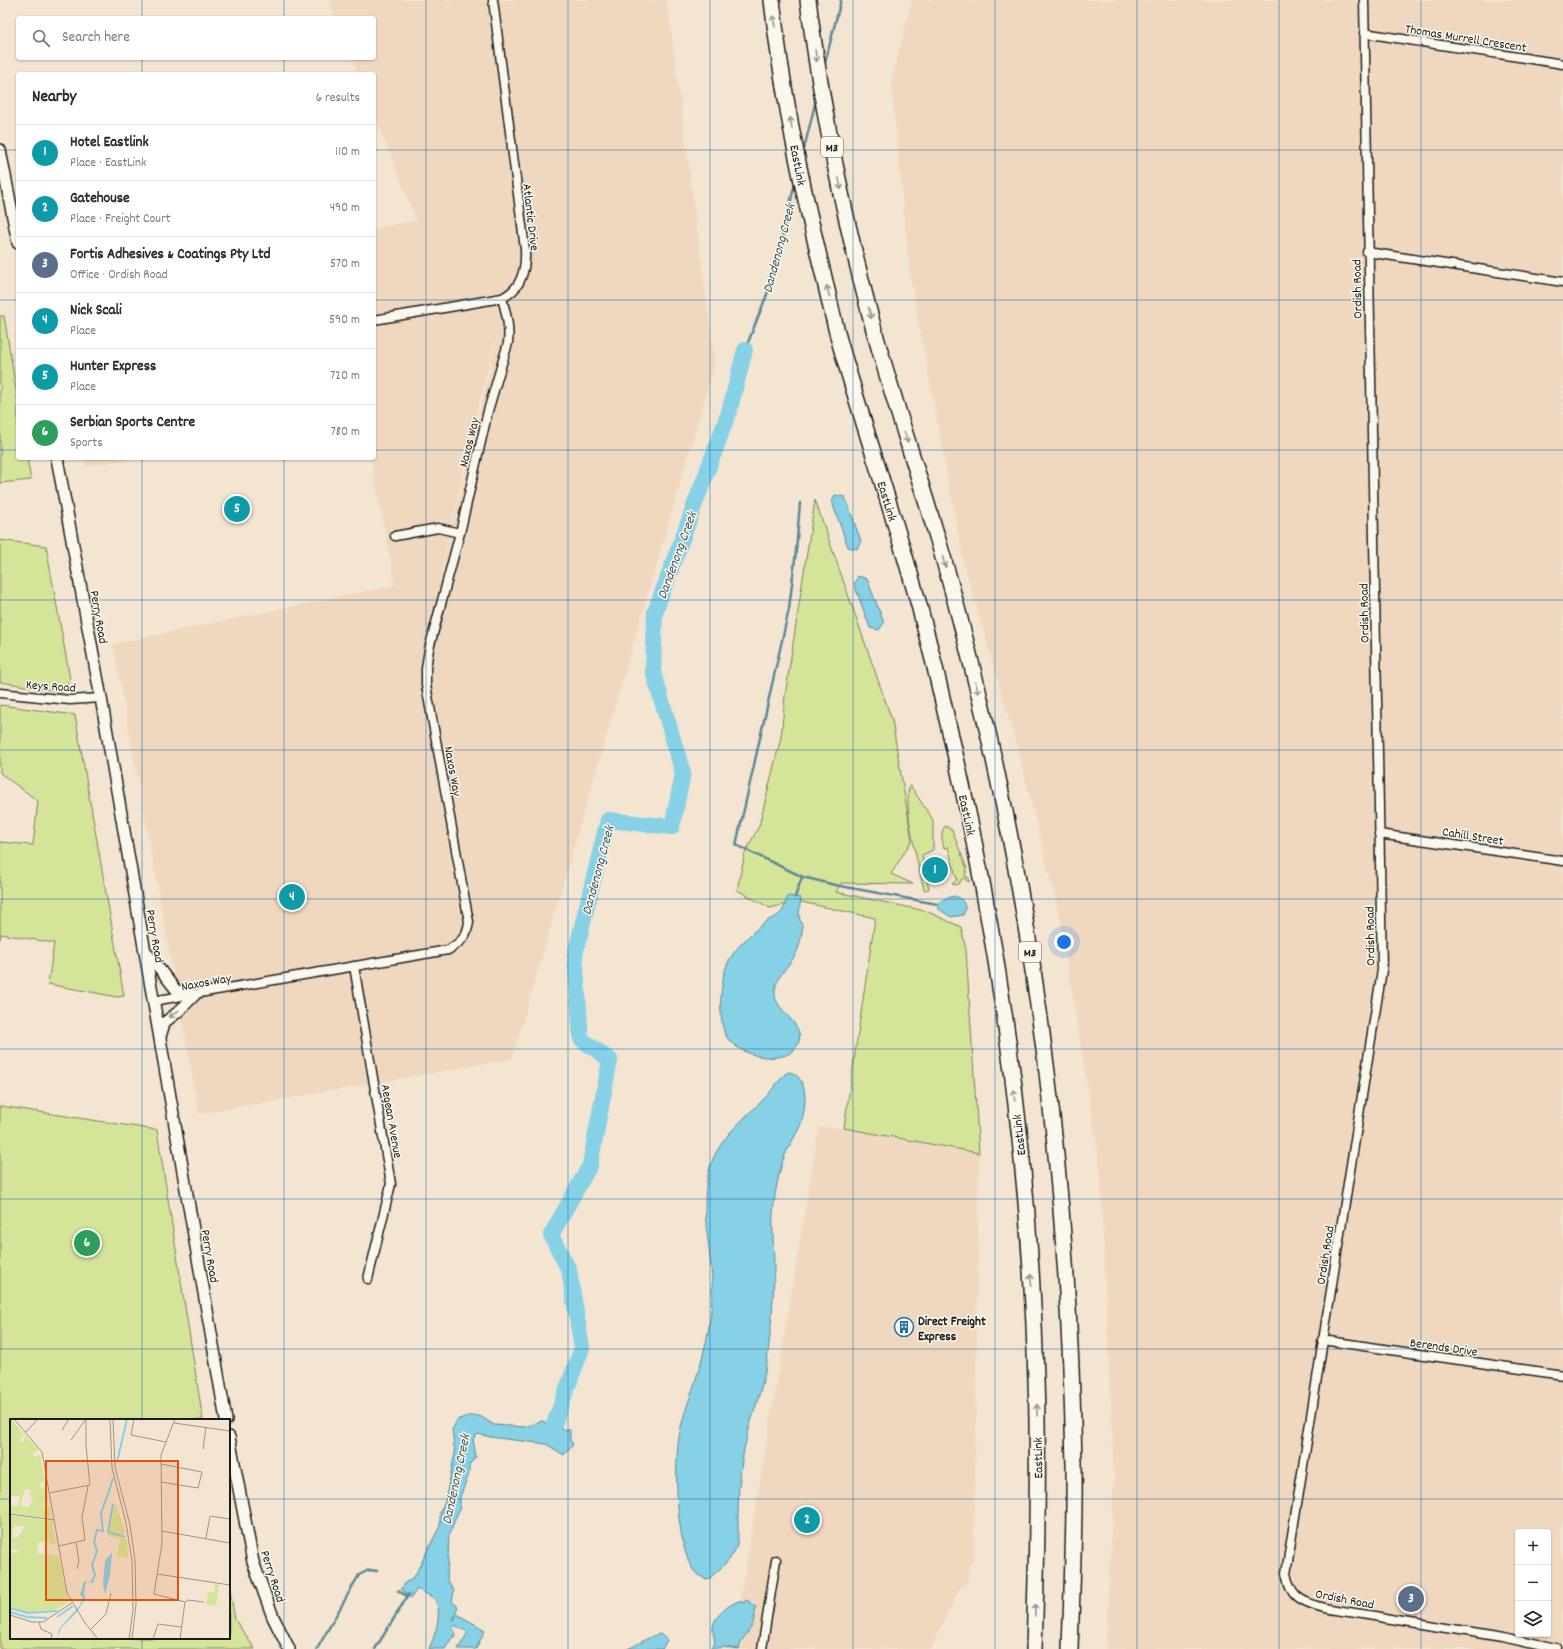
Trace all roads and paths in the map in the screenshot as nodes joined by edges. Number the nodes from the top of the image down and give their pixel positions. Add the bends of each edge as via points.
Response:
1 (493, 0) edge
2 (772, 0) edge
3 (808, 0) edge
4 (1364, 0) edge
5 (1364, 33) junction
6 (1563, 64) edge
7 (0, 150) edge
8 (16, 233) edge
9 (1367, 252) junction
10 (1563, 282) edge
11 (502, 298) junction
12 (376, 320) edge
13 (57, 460) edge
14 (460, 533) junction
15 (395, 536) dead end
16 (0, 693) edge
17 (101, 698) junction
18 (1379, 834) junction
19 (1563, 861) edge
20 (144, 949) junction
21 (354, 966) junction
22 (196, 995) junction
23 (153, 1001) junction
24 (160, 1038) junction
25 (368, 1279) dead end
26 (1322, 1340) junction
27 (1563, 1375) edge
28 (226, 1419) edge
29 (230, 1442) edge
30 (776, 1560) dead end
31 (290, 1649) edge
32 (762, 1649) edge
33 (1034, 1649) edge
34 (1070, 1649) edge
35 (1556, 1649) edge

1 - 11 street, Atlantic Drive via 525,261 515,291
33 -> 2 highway, EastLink via 1038,1487 1036,1375 1023,1179 1006,1032 984,894 950,731 920,608 840,343 811,224 785,87
3 -> 34 highway, M3 via 824,110 860,275 891,390 938,541 980,700 1007,823 1036,989 1059,1168 1069,1313 1074,1468
4 - 5 street, Ordish Road
5 - 6 street, Thomas Murrell Crescent
5 - 9 street, Ordish Road
7 - 8 main road
9 - 10 street
9 - 18 street, Ordish Road
11 - 12 street, Atlantic Drive
11 - 14 street, Naxos Way via 510,333 488,411
13 - 17 main road, Perry Road
14 - 15 street via 438,528
14 - 21 street, Naxos Way via 429,649 426,685 469,922 468,932 461,942 448,950
16 - 17 street, Keys Road via 70,700
17 - 20 main road, Perry Road
18 - 19 street, Cahill Street
18 - 26 street, Ordish Road via 1382,970
20 - 22 street via 176,990
20 - 23 main road, Perry Road
21 - 22 street, Naxos Way
21 - 25 street, Aegean Avenue via 391,1184
22 - 23 street, Naxos Way
22 -> 24 street via 165,1022
23 - 24 main road, Perry Road
24 - 28 main road, Perry Road
26 - 27 street, Berends Drive
26 - 35 street, Ordish Road via 1286,1573 1288,1585 1296,1596 1307,1603 1324,1608 1502,1637
29 - 31 main road, Perry Road via 253,1562 273,1617
30 - 32 street

